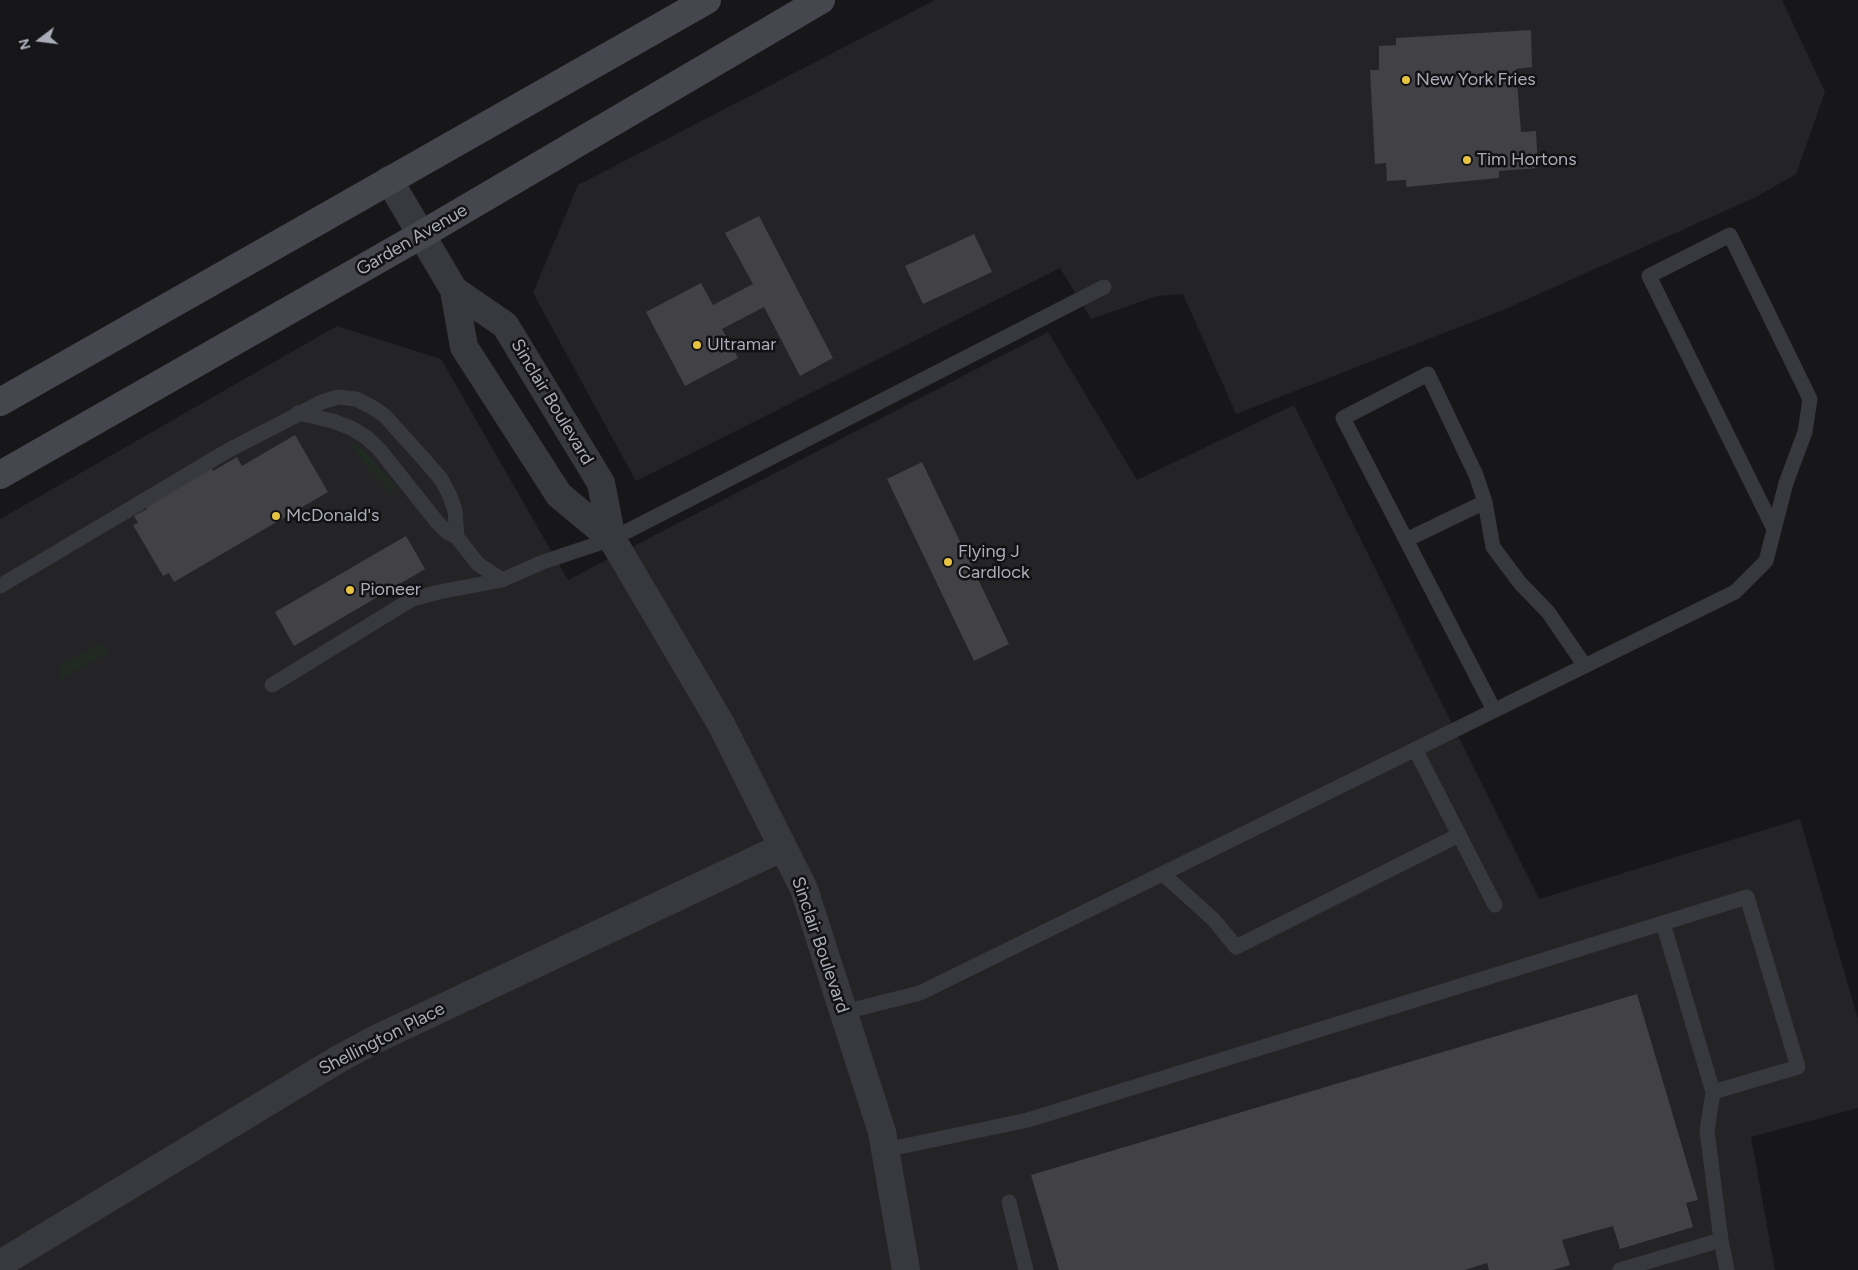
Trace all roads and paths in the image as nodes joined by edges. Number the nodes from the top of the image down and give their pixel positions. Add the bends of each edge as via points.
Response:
1 (707, 0) edge
2 (821, 0) edge
3 (390, 180) junction
4 (422, 235) junction
5 (1104, 287) dead end
6 (454, 290) junction
7 (0, 402) edge
8 (298, 413) junction
9 (0, 474) edge
10 (1485, 502) junction
11 (1774, 529) junction
12 (457, 537) junction
13 (612, 539) junction
14 (1406, 540) junction
15 (502, 580) junction
16 (0, 586) edge
17 (1584, 666) junction
18 (272, 685) dead end
19 (1494, 710) junction
20 (1415, 749) junction
21 (1460, 835) junction
22 (783, 847) junction
23 (1162, 874) junction
24 (1495, 906) dead end
25 (1663, 923) junction
26 (844, 1012) junction
27 (1713, 1092) junction
28 (885, 1150) junction
29 (1009, 1202) dead end
30 (1720, 1240) junction
31 (0, 1264) edge
32 (906, 1270) edge
33 (1026, 1270) edge
34 (1620, 1270) edge
35 (1727, 1270) edge

1 - 3 main road
2 - 4 main road, Garden Avenue
3 - 4 street, Sinclair Boulevard
3 - 7 main road
4 - 6 street, Sinclair Boulevard
4 - 9 main road, Garden Avenue
5 - 13 lane
6 - 13 street, Sinclair Boulevard via 464,347 559,495
6 - 13 street, Sinclair Boulevard via 505,325 601,483
8 - 12 lane via 333,421 366,437 436,522
8 - 12 lane via 338,397 356,399 385,416 441,479 455,510
8 - 16 lane via 155,493
10 - 14 lane
10 - 14 lane via 1476,475 1428,374 1343,418
10 - 17 lane via 1493,547 1548,612
11 - 11 lane via 1786,483 1805,432 1810,400 1730,235 1649,276
11 - 17 lane via 1766,561 1735,592
12 - 15 lane via 478,564
13 - 15 lane via 543,562
13 - 22 street, Sinclair Boulevard via 721,724
14 - 19 lane
15 - 18 lane via 412,599
17 - 19 lane
19 - 20 lane
20 - 21 lane
20 - 23 lane
21 - 23 lane via 1236,947 1214,920
21 - 24 lane
22 - 26 street, Sinclair Boulevard via 804,889
22 - 31 street, Shellington Place via 372,1041
23 - 26 lane via 920,993
25 - 27 lane
25 - 27 lane via 1747,897 1798,1066
25 - 28 lane via 1028,1120
26 - 28 street, Sinclair Boulevard
27 - 30 lane via 1707,1131
28 - 32 street, Sinclair Boulevard
29 - 33 lane
30 - 34 lane
30 - 35 lane

